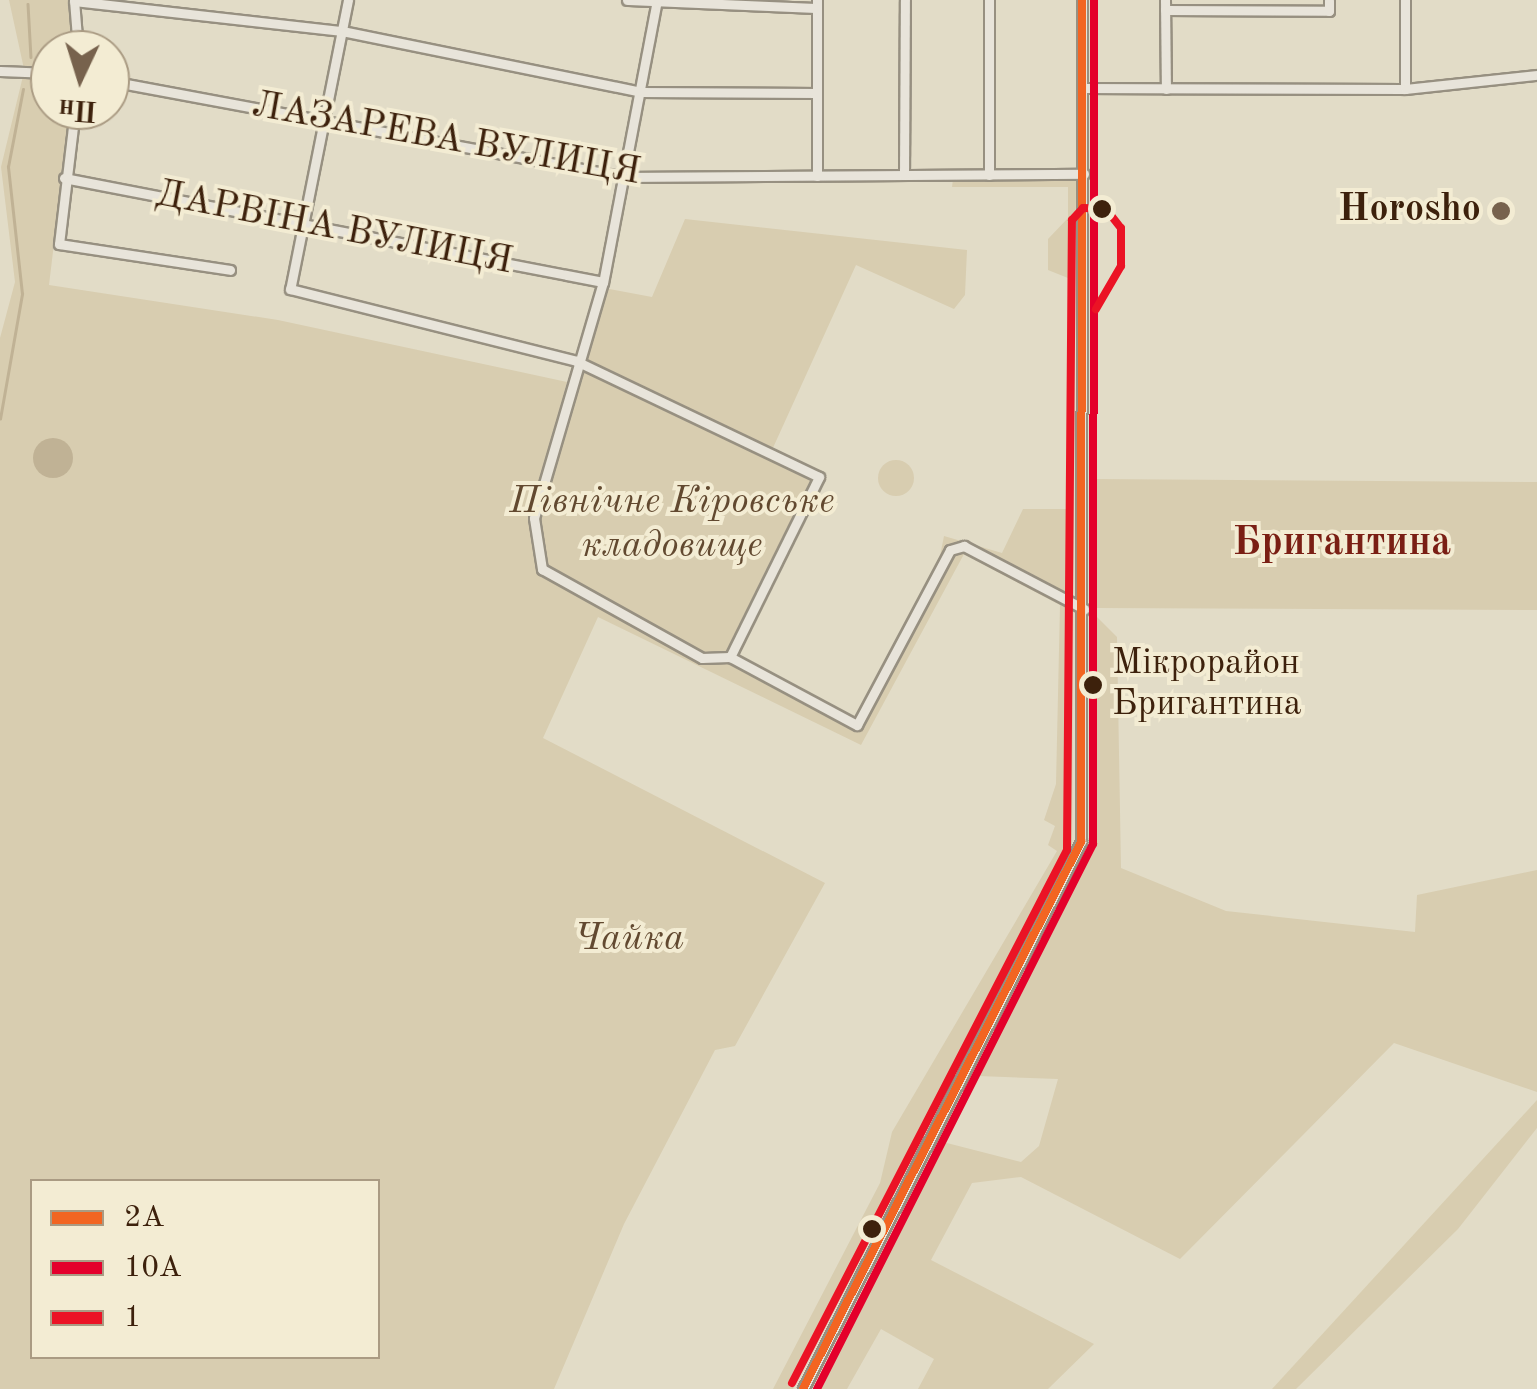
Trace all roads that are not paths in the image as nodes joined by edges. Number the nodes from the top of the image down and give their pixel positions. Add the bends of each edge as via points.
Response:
1 (74, 0) edge
2 (348, 0) edge
3 (627, 0) edge
4 (904, 0) edge
5 (988, 0) edge
6 (1082, 0) edge
7 (1329, 0) edge
8 (1405, 0) edge
9 (657, 2) edge
10 (817, 4) edge
11 (1165, 5) edge
12 (1248, 5) edge
13 (76, 30) edge
14 (342, 31) junction
15 (0, 71) edge
16 (30, 73) edge
17 (1537, 75) edge
18 (130, 85) edge
19 (1083, 88) junction
20 (1166, 89) junction
21 (1405, 89) junction
22 (641, 92) junction
23 (817, 93) junction
24 (324, 121) junction
25 (72, 130) edge
26 (1084, 174) junction
27 (989, 175) junction
28 (817, 176) junction
29 (904, 176) junction
30 (626, 177) junction
31 (64, 178) junction
32 (303, 223) junction
33 (230, 270) dead end
34 (603, 282) junction
35 (576, 361) junction
36 (1084, 609) junction
37 (730, 657) junction
38 (802, 1389) edge

1 - 13 street
1 - 14 street
2 - 14 street
3 - 9 street
4 - 29 street
5 - 27 street
6 - 19 street
7 - 12 street via 1329,11
8 - 21 street
9 - 10 street
9 - 22 street
10 - 23 street
11 - 12 street
11 - 20 street
14 - 22 street
14 - 24 street
15 - 16 street
17 - 21 street
18 - 24 street, ЛАЗАРЕВА ВУЛИЦЯ
19 - 20 street
19 - 26 street
20 - 21 street
22 - 23 street
22 - 30 street
23 - 28 street
24 - 30 street, ЛАЗАРЕВА ВУЛИЦЯ
24 - 32 street
25 - 31 street
26 - 27 street, ЛАЗАРЕВА ВУЛИЦЯ
26 - 36 street
27 - 29 street, ЛАЗАРЕВА ВУЛИЦЯ
28 - 29 street, ЛАЗАРЕВА ВУЛИЦЯ
28 - 30 street, ЛАЗАРЕВА ВУЛИЦЯ
30 - 34 street
31 - 32 street, ДАРВІНА ВУЛИЦЯ
31 - 33 street via 59,244
32 - 34 street, ДАРВІНА ВУЛИЦЯ
32 - 35 street via 290,289
34 - 35 street
35 - 37 street via 534,518 542,569 702,658
35 - 37 street via 819,477
36 - 37 street via 964,546 950,550 857,725
36 - 38 street via 1079,854

